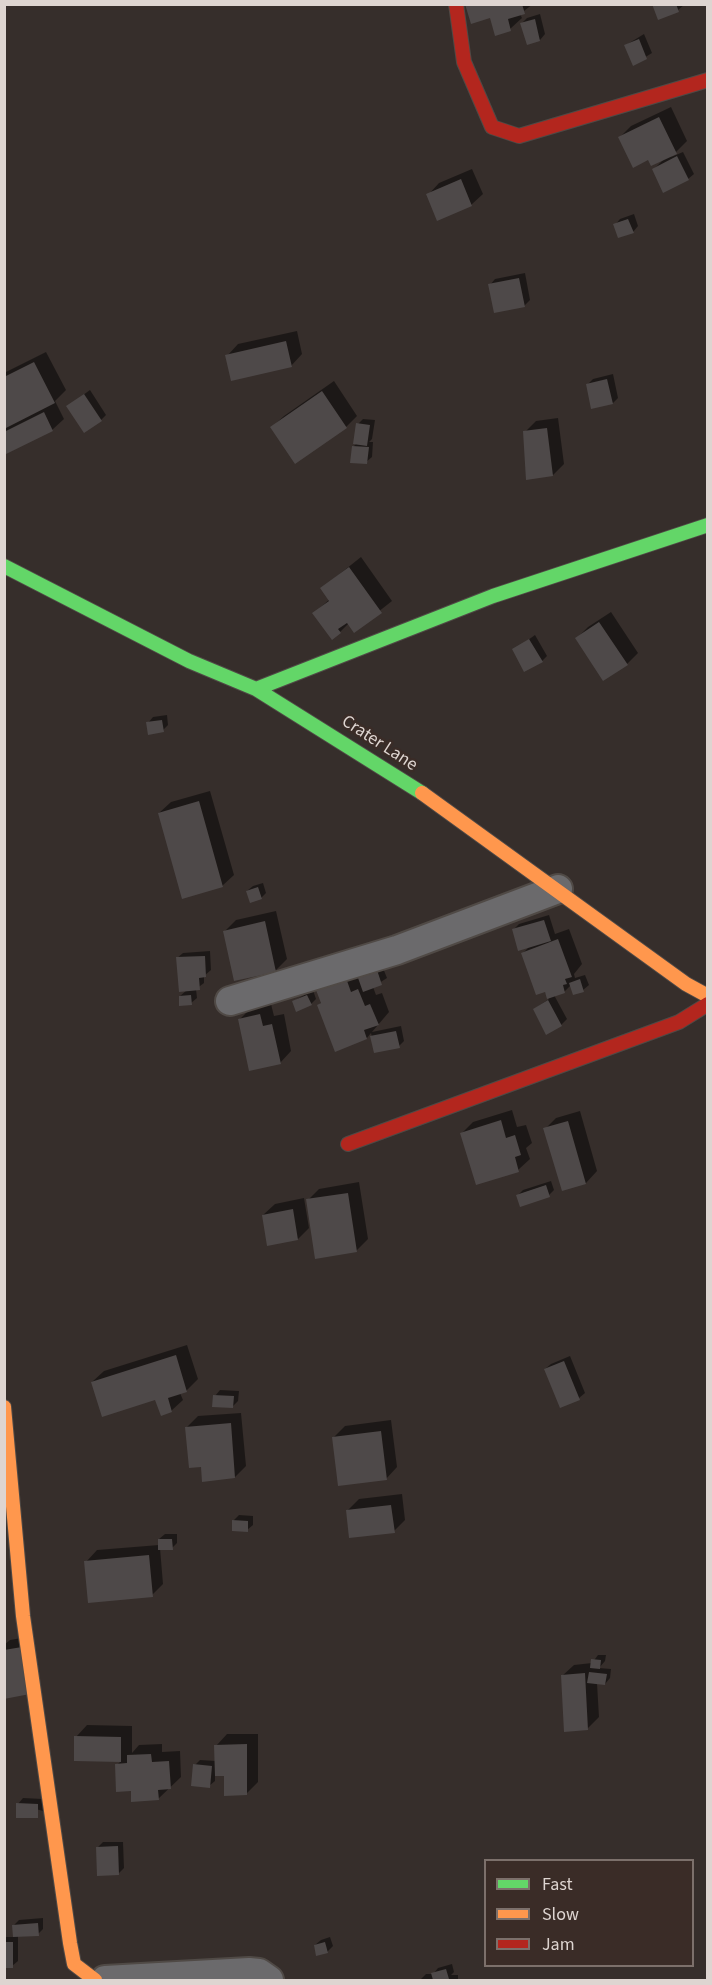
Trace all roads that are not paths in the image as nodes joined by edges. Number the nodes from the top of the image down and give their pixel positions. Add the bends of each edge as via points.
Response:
1 (456, 4) edge
2 (708, 80) edge
3 (708, 525) edge
4 (4, 566) edge
5 (256, 689) junction
6 (558, 889) junction
7 (708, 996) edge
8 (230, 1001) dead end
9 (708, 1004) edge
10 (348, 1144) dead end
11 (4, 1407) edge
12 (14, 1622) edge
13 (95, 1980) edge
14 (105, 1980) edge
15 (269, 1980) edge

1 - 2 street via 464,62 492,127 519,136
3 - 5 street via 493,596
4 - 5 street, Crater Lane via 189,661
5 - 6 street, Crater Lane via 427,796
6 - 7 street, Crater Lane via 686,984
6 - 8 street via 397,950
9 - 10 street via 679,1022
11 - 12 street
12 - 13 street via 74,1964
14 - 15 street via 249,1972

